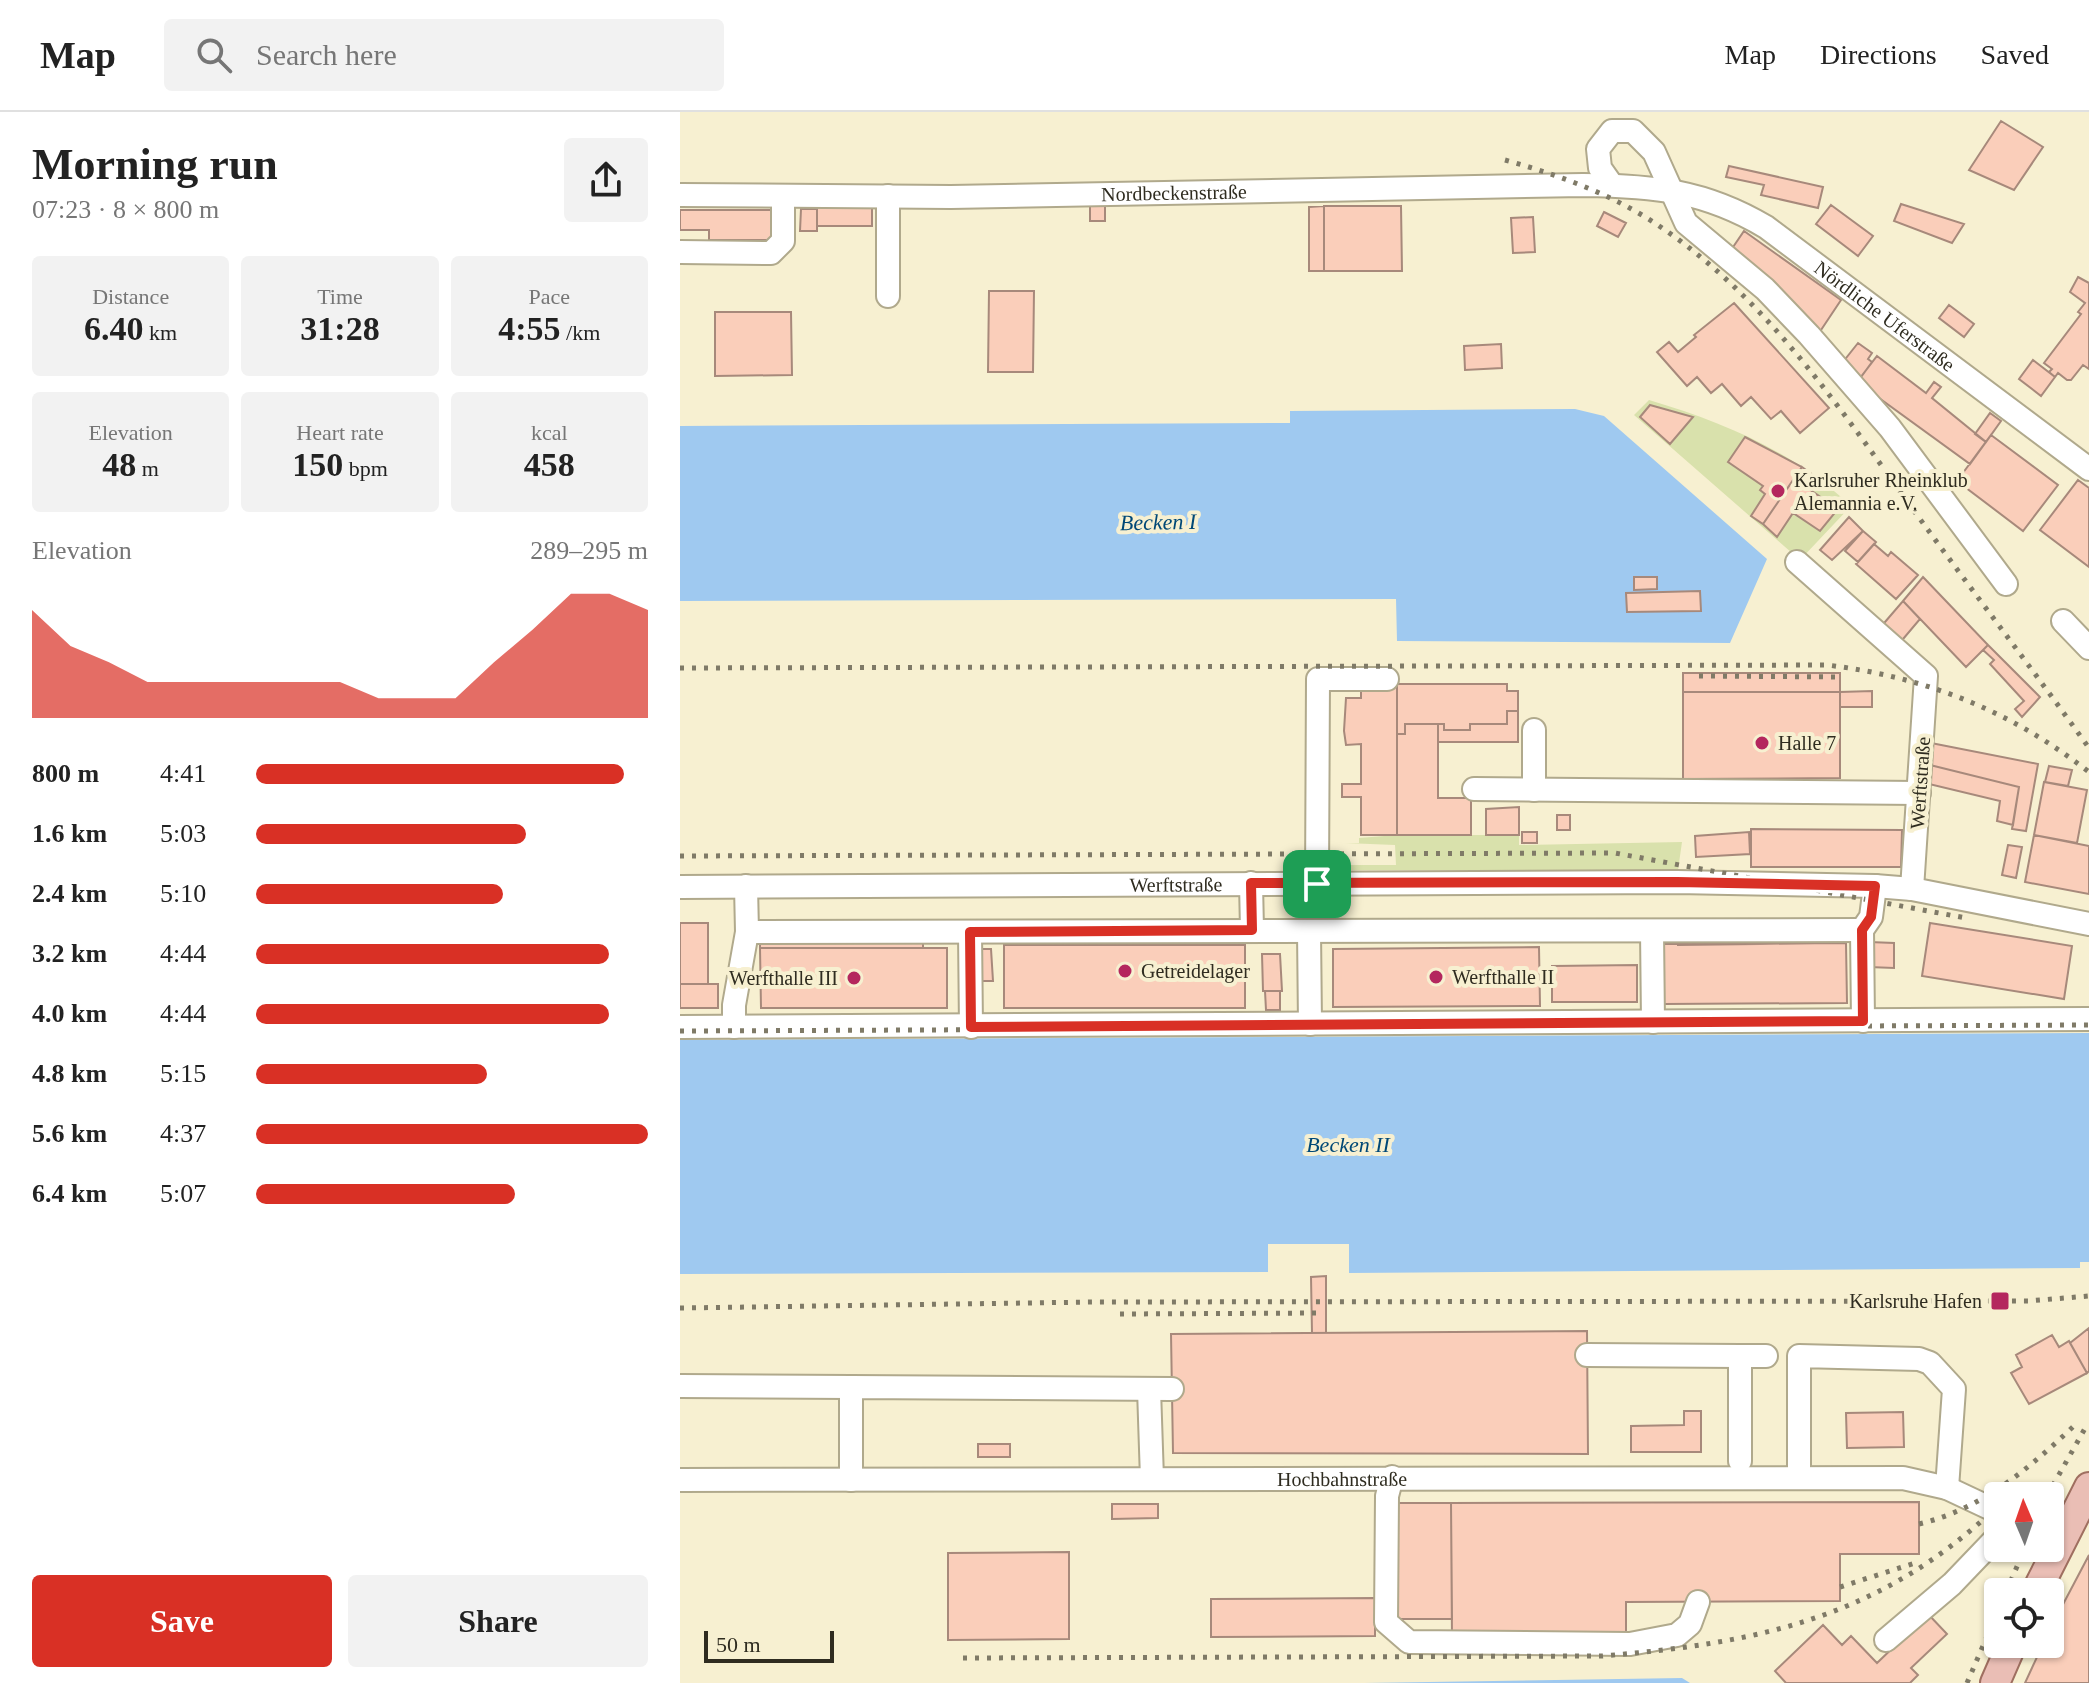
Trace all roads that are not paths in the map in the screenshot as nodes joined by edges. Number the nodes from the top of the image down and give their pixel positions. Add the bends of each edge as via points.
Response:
1 (1612, 120) edge
2 (1612, 185) junction
3 (1668, 189) junction
4 (680, 195) edge
5 (783, 196) junction
6 (888, 196) junction
7 (680, 252) edge
8 (888, 296) dead end
9 (2089, 469) edge
10 (1797, 562) dead end
11 (2006, 584) dead end
12 (2063, 621) dead end
13 (2089, 648) edge
14 (1387, 679) dead end
15 (1534, 730) dead end
16 (1474, 789) dead end
17 (1534, 790) junction
18 (1919, 793) junction
19 (1251, 883) junction
20 (1317, 884) junction
21 (746, 886) junction
22 (1875, 886) junction
23 (680, 887) edge
24 (1912, 889) junction
25 (2089, 924) edge
26 (1252, 930) junction
27 (1862, 930) junction
28 (1309, 931) junction
29 (1652, 931) junction
30 (747, 932) junction
31 (970, 932) junction
32 (2089, 1019) edge
33 (1863, 1021) junction
34 (1653, 1022) junction
35 (1310, 1024) junction
36 (680, 1027) edge
37 (734, 1027) junction
38 (971, 1027) junction
39 (1587, 1355) dead end
40 (1740, 1356) junction
41 (1766, 1356) dead end
42 (680, 1386) edge
43 (851, 1387) junction
44 (1149, 1389) junction
45 (1172, 1389) dead end
46 (1740, 1461) dead end
47 (1392, 1477) junction
48 (1799, 1477) junction
49 (1152, 1479) junction
50 (680, 1480) edge
51 (851, 1480) junction
52 (2089, 1487) edge
53 (1947, 1488) junction
54 (1984, 1505) edge
55 (2064, 1526) edge
56 (1984, 1551) edge
57 (1698, 1602) dead end
58 (1886, 1640) dead end
59 (2006, 1658) edge
60 (1995, 1683) edge

1 - 2 street via 1598,149 1600,168
1 - 3 street via 1648,144
2 - 3 street, Nordbeckenstraße
2 - 6 street, Nordbeckenstraße
3 - 9 street, Nördliche Uferstraße via 1719,202 1766,227
3 - 11 street via 1686,223 1765,289 1890,428
4 - 5 street, Nordbeckenstraße
5 - 6 street, Nordbeckenstraße
5 - 7 street via 783,241 771,253
6 - 8 street
10 - 18 street, Werftstraße via 1926,676
12 - 13 street
14 - 20 street via 1318,679
15 - 17 street
16 - 17 street
17 - 18 street
18 - 24 street, Werftstraße
19 - 20 street, Werftstraße
19 - 21 street, Werftstraße
19 - 26 street
20 - 22 street, Werftstraße
21 - 23 street, Werftstraße
21 - 30 street
22 - 24 street, Werftstraße
22 - 27 street via 1871,917
24 - 25 street, Werftstraße
26 - 28 street
26 - 31 street
27 - 29 street
27 - 33 street
28 - 29 street
28 - 35 street
29 - 34 street
30 - 31 street
30 - 37 street
31 - 38 street
32 - 33 street
33 - 34 street
34 - 35 street
35 - 38 street
36 - 37 street
37 - 38 street
39 - 40 street
40 - 41 street
40 - 46 street
42 - 43 street
43 - 44 street
43 - 51 street
44 - 45 street
44 - 49 street
47 - 48 street, Hochbahnstraße
47 - 49 street, Hochbahnstraße
47 - 57 street via 1387,1496 1386,1622 1409,1642 1630,1644 1677,1635 1690,1624
48 - 53 street, Hochbahnstraße via 1903,1478
48 - 53 street via 1799,1356 1906,1358 1930,1363 1954,1389
49 - 51 street, Hochbahnstraße
50 - 51 street, Hochbahnstraße
52 - 55 main road
53 - 54 street, Hochbahnstraße
56 - 58 street
59 - 60 main road

